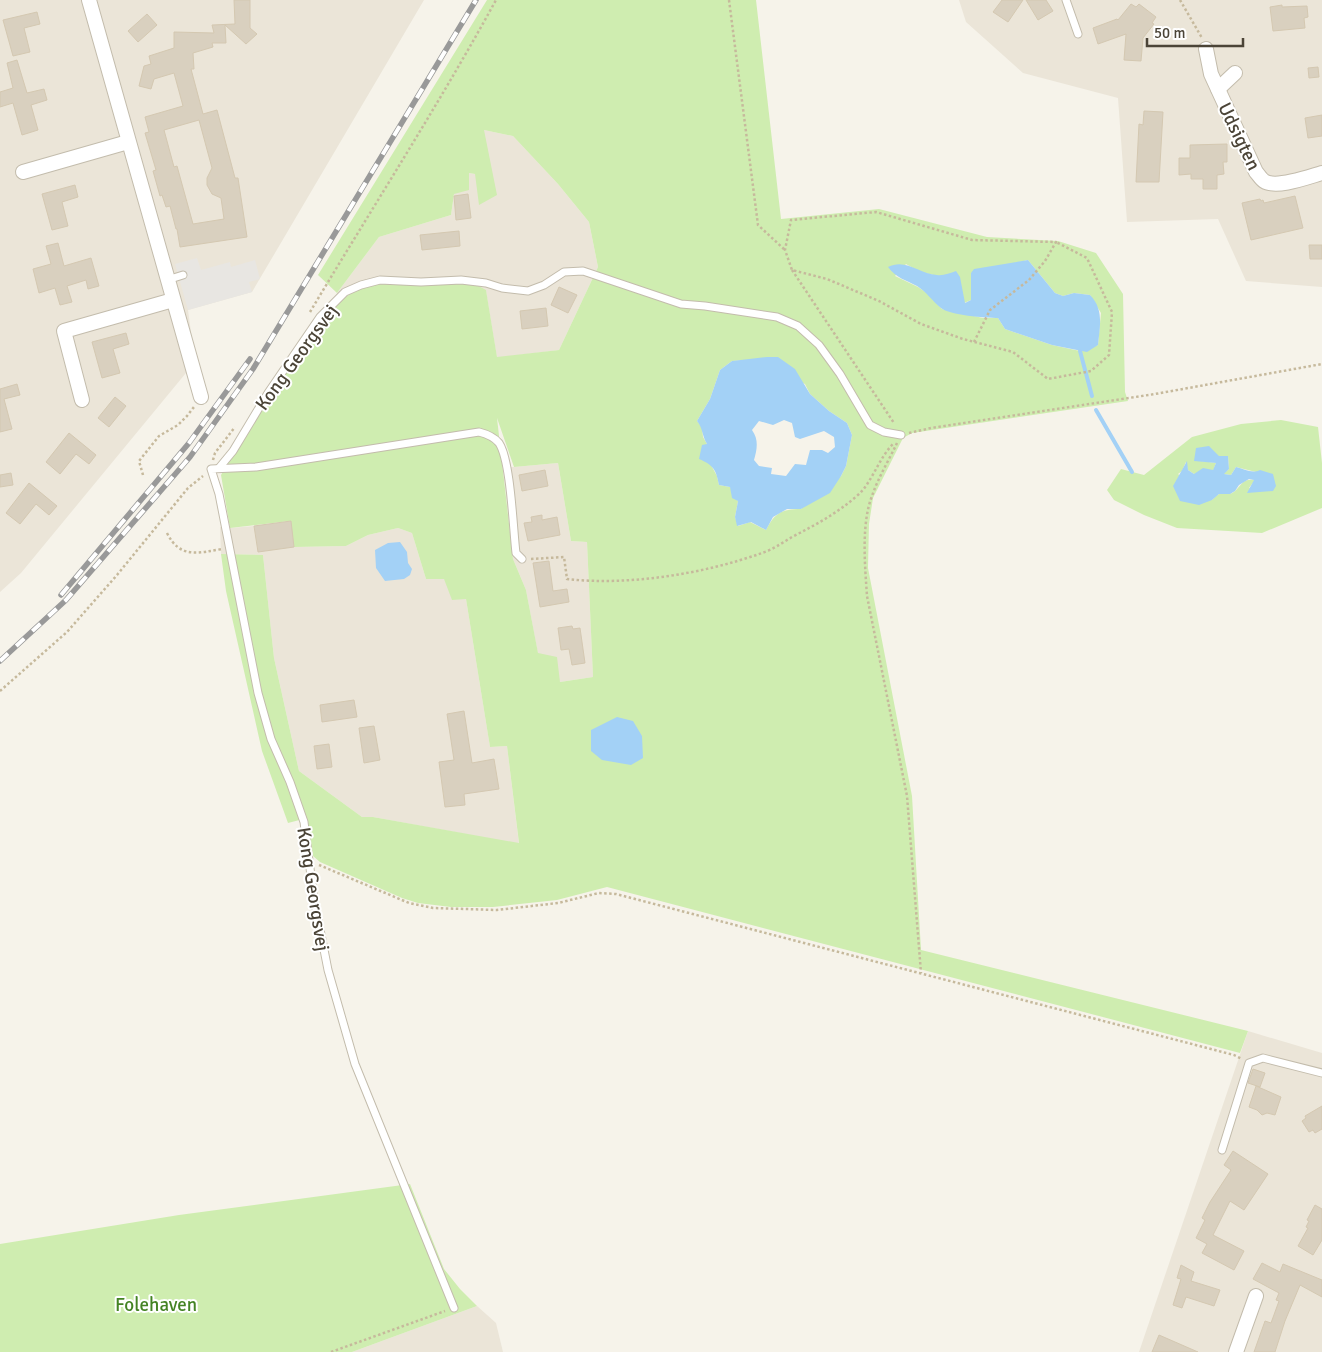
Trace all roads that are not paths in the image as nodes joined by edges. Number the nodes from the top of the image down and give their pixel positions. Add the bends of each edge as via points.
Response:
1 (89, 0) edge
2 (1066, 0) edge
3 (1078, 34) dead end
4 (1206, 49) road end
5 (1235, 73) dead end
6 (1218, 89) junction
7 (128, 142) junction
8 (23, 172) dead end
9 (1322, 173) edge
10 (183, 275) dead end
11 (167, 280) junction
12 (173, 300) junction
13 (200, 397) road end
14 (82, 400) dead end
15 (901, 435) road end
16 (215, 469) junction
17 (522, 559) road end
18 (1322, 1073) edge
19 (1222, 1150) dead end
20 (1256, 1296) dead end
21 (454, 1308) road end
22 (1236, 1352) edge

1 - 7 street
2 - 3 lane
4 - 6 street, Udsigten
5 - 6 street, Udsigten
6 - 9 street, Udsigten via 1263,181 1283,183
7 - 8 street
7 - 11 street
10 - 11 lane
11 - 12 street
12 - 13 street
12 - 14 street via 64,332
15 - 16 lane, Kong Georgsvej via 870,425 819,345 798,326 784,320 681,304 583,271 564,272 528,291 461,280 380,280 345,292 320,317 233,451
16 - 17 lane via 256,467 479,432 488,434 498,443 506,458 516,553
16 - 21 lane, Kong Georgsvej via 258,693 271,739 304,822 324,952 343,1027
18 - 19 lane via 1263,1058 1249,1063
20 - 22 street

